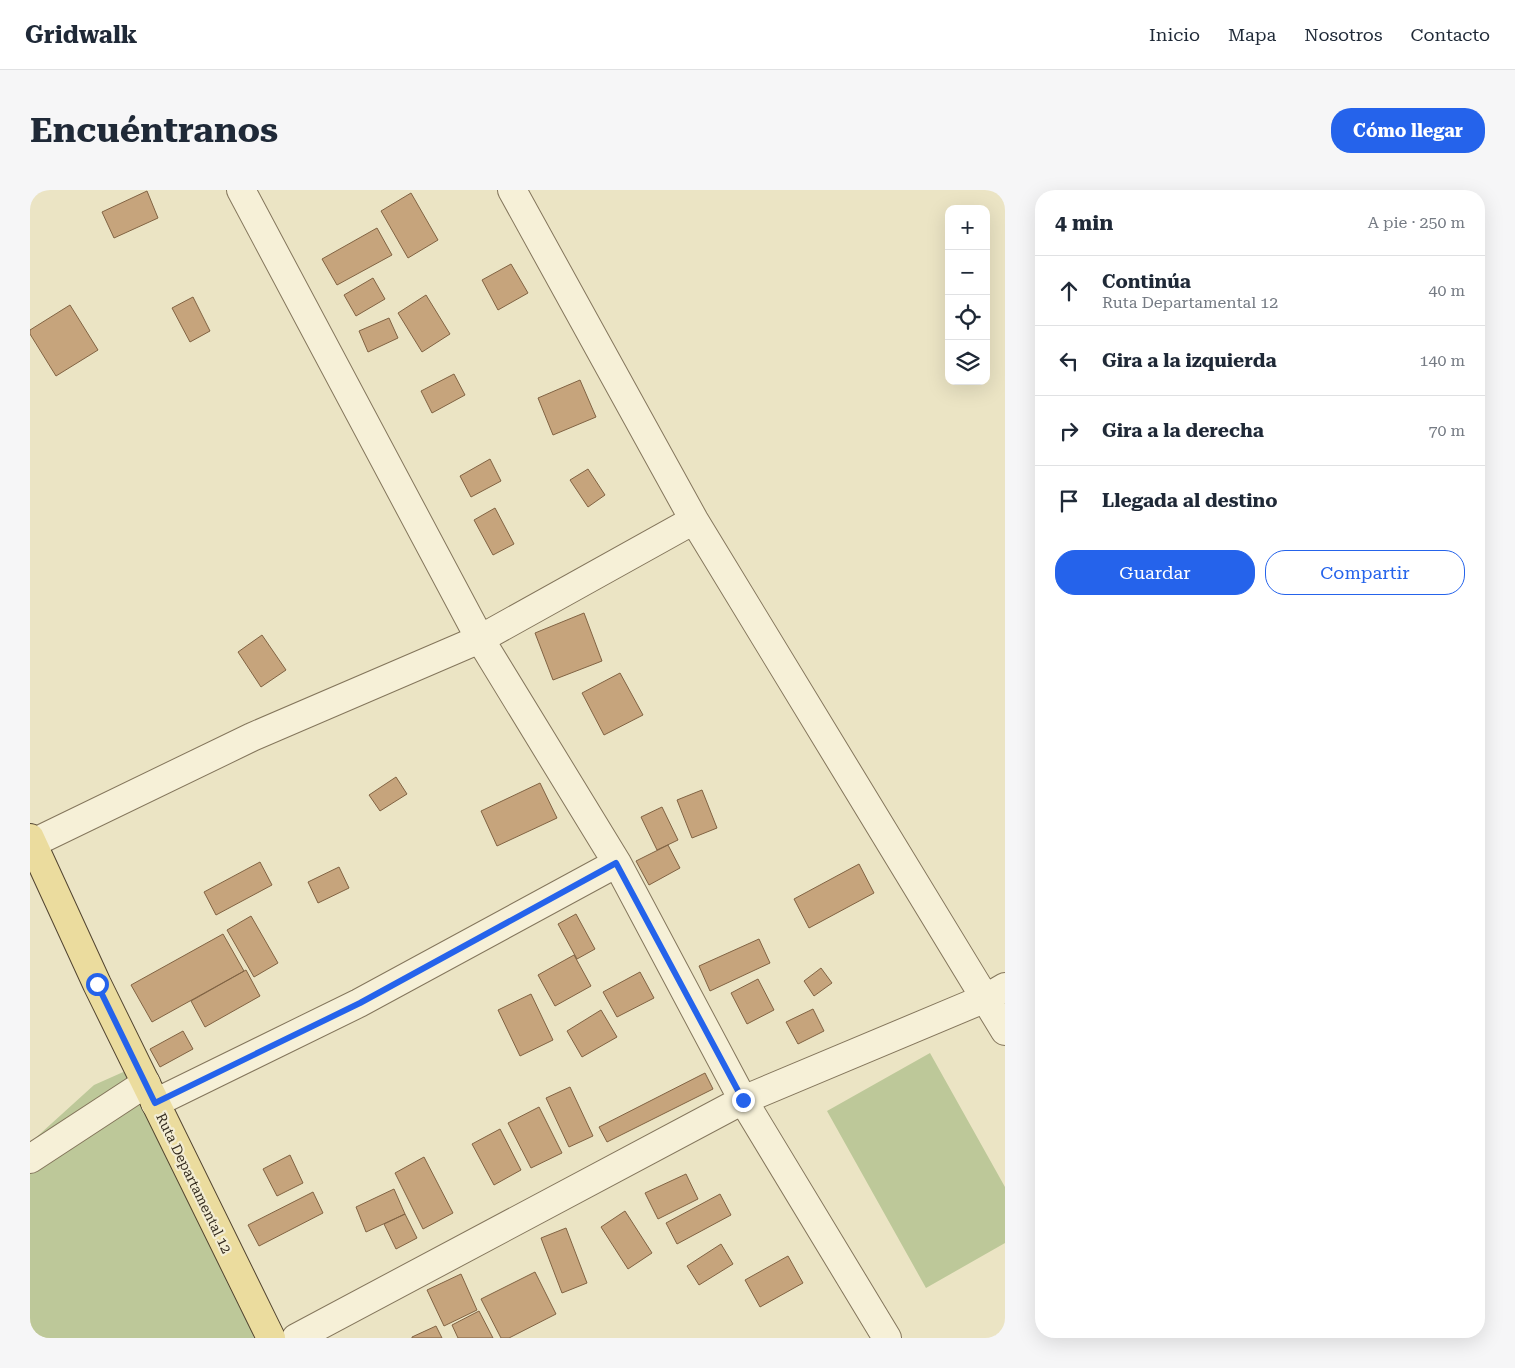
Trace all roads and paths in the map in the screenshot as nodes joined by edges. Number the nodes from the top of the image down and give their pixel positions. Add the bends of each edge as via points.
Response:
1 (241, 190) edge
2 (512, 190) edge
3 (694, 520) junction
4 (480, 640) junction
5 (31, 841) edge
6 (616, 863) junction
7 (995, 992) edge
8 (1005, 1031) edge
9 (150, 1093) junction
10 (743, 1100) junction
11 (30, 1159) edge
12 (271, 1338) edge
13 (296, 1338) edge
14 (887, 1338) edge

1 - 4 street
2 - 3 street
3 - 4 street
3 - 7 street
4 - 5 street via 252,736
4 - 6 street
5 - 9 main road, Ruta Departamental 12
6 - 9 street via 360,1003
6 - 10 street
7 - 8 street
7 - 10 street
9 - 11 street
9 - 12 main road, Ruta Departamental 12
10 - 13 street
10 - 14 street

